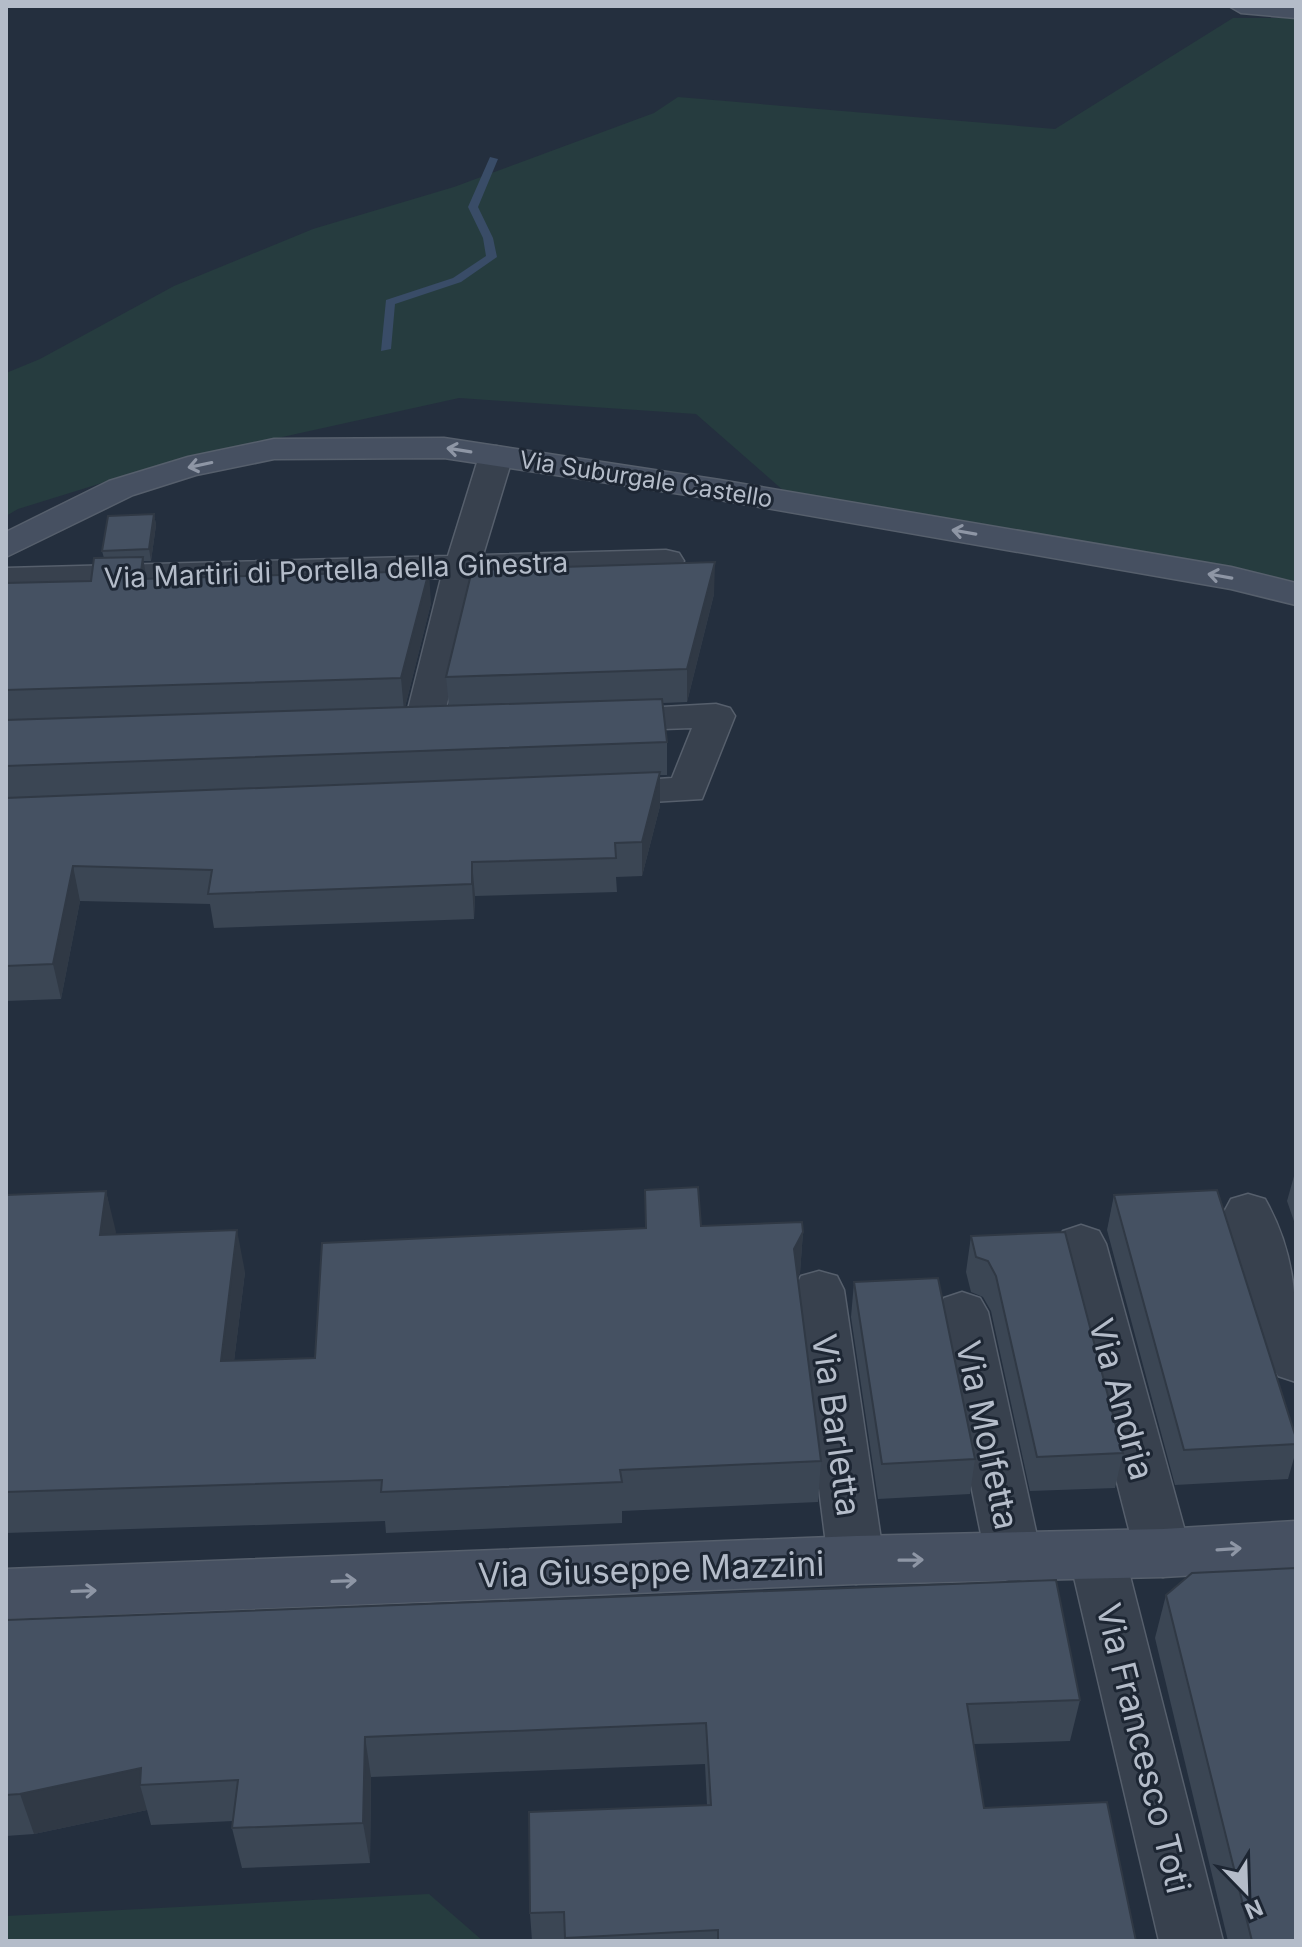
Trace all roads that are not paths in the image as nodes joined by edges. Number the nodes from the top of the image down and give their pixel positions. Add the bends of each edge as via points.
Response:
1 (1241, 6) edge
2 (1296, 11) edge
3 (496, 456) junction
4 (666, 561) edge
5 (462, 567) junction
6 (7, 576) edge
7 (1296, 594) edge
8 (562, 721) edge
9 (423, 725) edge
10 (561, 795) edge
11 (1248, 1212) dead end
12 (1081, 1244) dead end
13 (819, 1290) dead end
14 (962, 1312) dead end
15 (1292, 1337) edge
16 (1296, 1545) edge
17 (1163, 1553) junction
18 (1097, 1556) junction
19 (1014, 1559) junction
20 (856, 1560) junction
21 (6, 1594) edge
22 (1191, 1941) edge

1 - 2 street
3 - 5 street
3 -> 6 street, Via Suburgale Castello via 444,448 274,449 188,467 121,488
7 -> 3 street, Via Suburgale Castello via 967,532
4 - 5 street, Via Martiri di Portella della Ginestra
5 - 6 street, Via Martiri di Portella della Ginestra
5 - 9 street
8 - 10 street via 716,716 688,790
11 - 15 street
12 - 17 street, Via Andria
13 - 20 street, Via Barletta
14 - 19 street, Via Molfetta
17 -> 16 street, Via Giuseppe Mazzini
17 - 18 street, Via Giuseppe Mazzini
18 - 19 street, Via Giuseppe Mazzini
18 - 22 street, Via Francesco Toti
20 -> 19 street, Via Giuseppe Mazzini
21 -> 20 street, Via Giuseppe Mazzini

